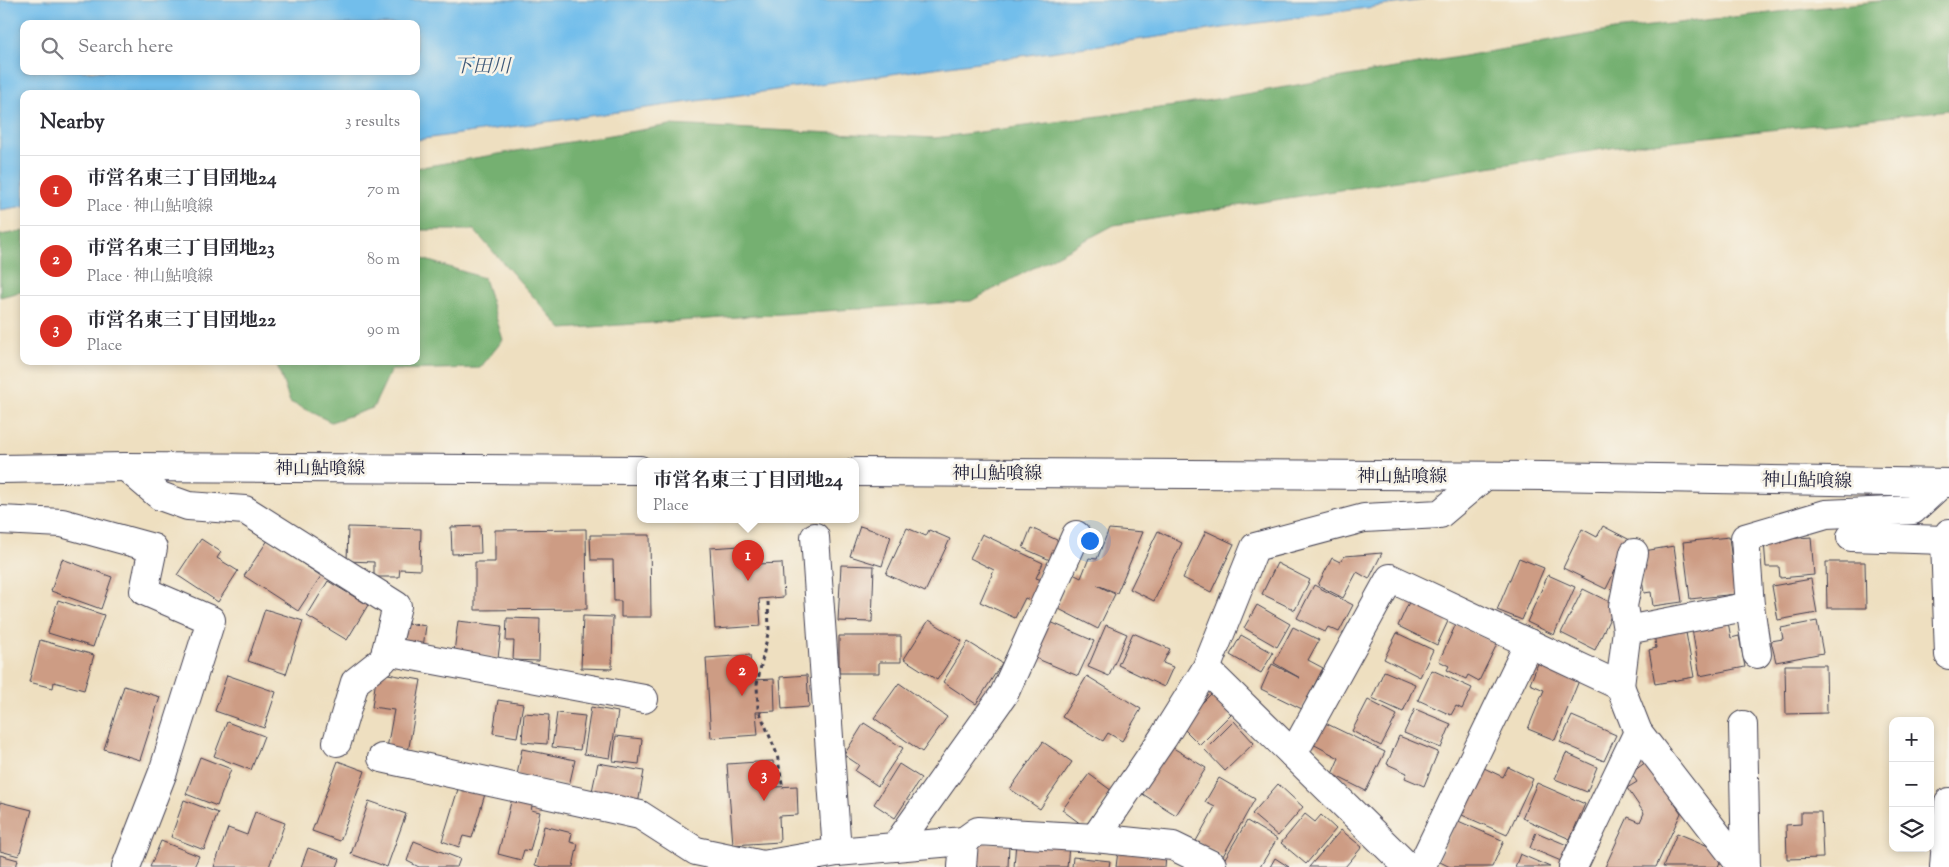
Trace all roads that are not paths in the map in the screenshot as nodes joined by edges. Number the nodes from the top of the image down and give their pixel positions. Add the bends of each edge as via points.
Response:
1 (126, 467) junction
2 (0, 470) edge
3 (637, 470) edge
4 (859, 472) edge
5 (1485, 476) junction
6 (1946, 483) edge
7 (0, 520) edge
8 (1076, 536) dead end
9 (1947, 536) edge
10 (815, 537) dead end
11 (1851, 537) dead end
12 (1634, 553) dead end
13 (1750, 606) junction
14 (1627, 630) junction
15 (1529, 643) junction
16 (1949, 648) edge
17 (386, 652) junction
18 (1757, 654) dead end
19 (1949, 655) edge
20 (1206, 669) junction
21 (1620, 686) junction
22 (644, 699) dead end
23 (1744, 725) dead end
24 (1638, 732) junction
25 (337, 742) dead end
26 (1292, 754) junction
27 (382, 758) dead end
28 (1949, 802) edge
29 (1095, 838) junction
30 (895, 847) junction
31 (837, 852) junction
32 (963, 854) edge
33 (1212, 865) dead end
34 (763, 866) edge
35 (126, 867) edge
36 (1408, 867) edge
37 (1421, 867) edge
38 (1573, 867) edge
39 (1744, 867) edge
40 (1944, 867) edge

1 - 2 street, 神山鮎喰線
1 - 3 street, 神山鮎喰線
1 - 17 street via 160,496 188,506 245,510 397,606
4 - 5 street, 神山鮎喰線
5 - 6 street, 神山鮎喰線
5 - 20 street via 1440,514 1364,518 1255,547
6 - 13 street via 1913,510 1826,514 1745,538
7 - 35 street via 62,524 154,548 144,591 212,620 163,772
8 - 30 street via 1004,694
9 - 11 street
9 - 16 street
10 - 31 street
12 - 14 street via 1623,606
13 - 14 street
13 - 18 street
14 - 21 street
15 - 21 street
15 - 26 street via 1390,578
15 - 37 street
16 - 19 street
17 - 22 street
17 - 25 street via 384,659 355,682
20 - 26 street
20 - 29 street
21 - 24 street
23 - 39 street
24 - 38 street
24 - 39 street
26 - 36 street
27 - 34 street via 640,815 696,851
28 - 40 street
29 - 32 street via 978,831
29 - 33 street via 1173,846
30 - 31 street
30 - 32 street
31 - 34 street

